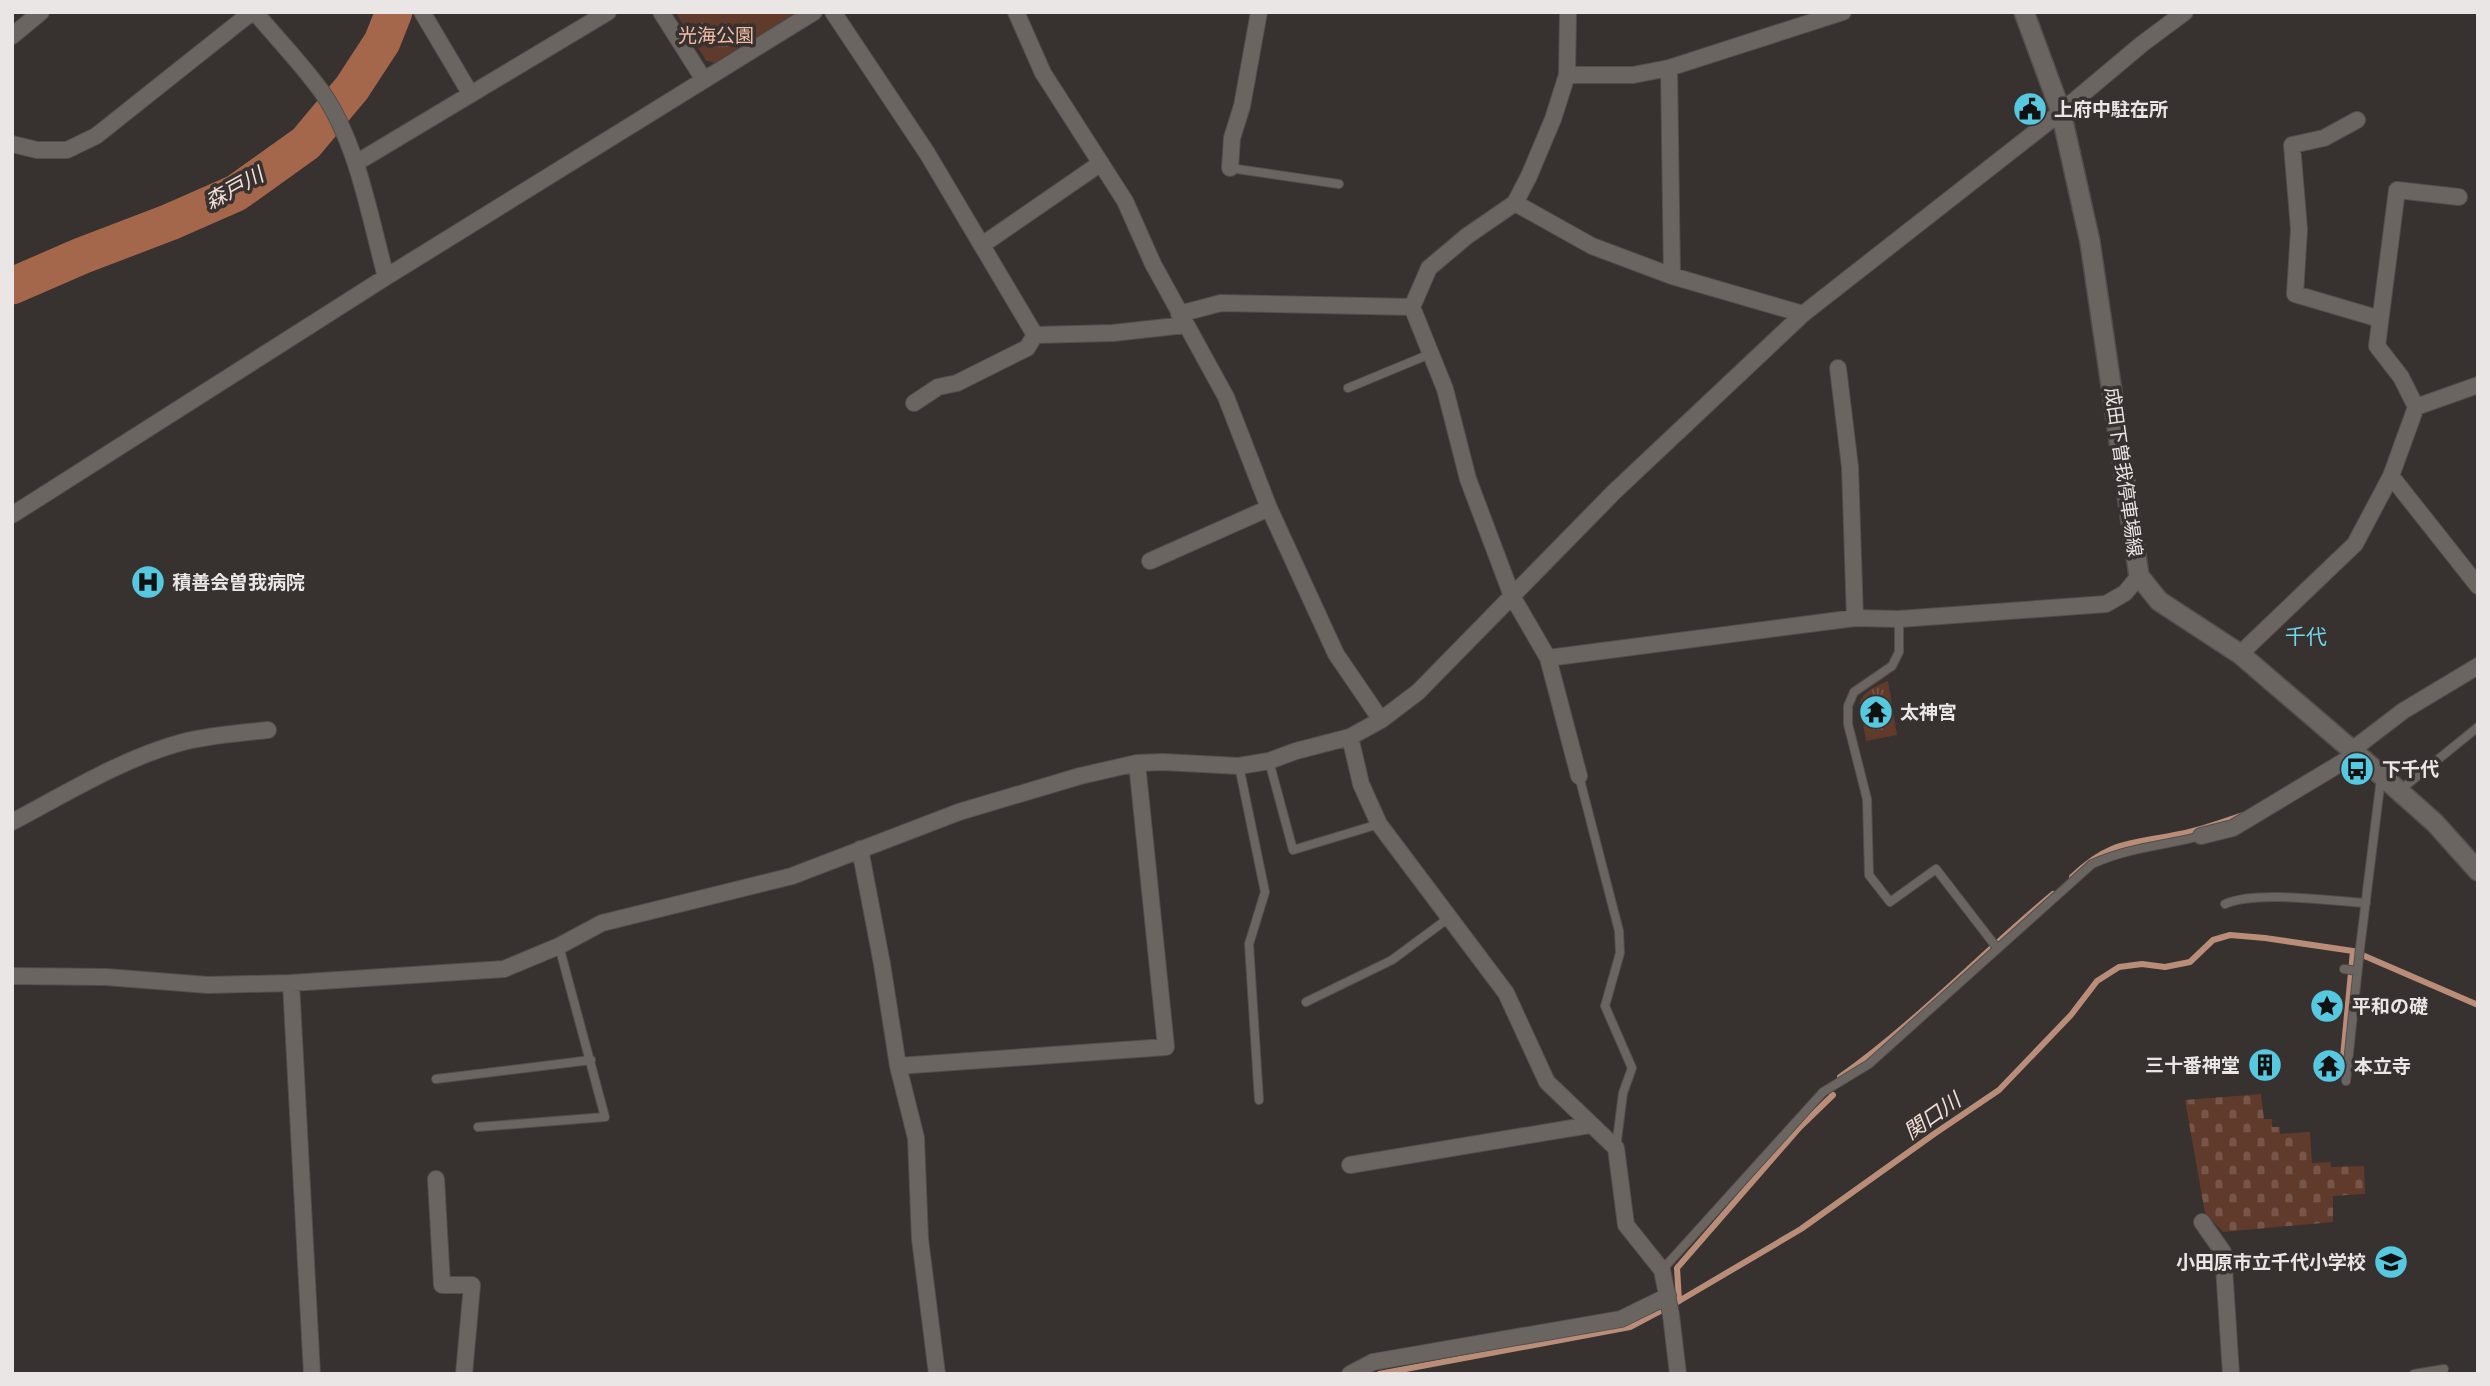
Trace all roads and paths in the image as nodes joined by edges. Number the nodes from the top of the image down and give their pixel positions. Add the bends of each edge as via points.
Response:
1 (41, 12) edge
2 (253, 12) edge
3 (422, 12) edge
4 (608, 12) edge
5 (661, 12) edge
6 (814, 12) edge
7 (833, 12) edge
8 (1016, 12) edge
9 (1259, 12) edge
10 (1568, 12) edge
11 (1843, 12) edge
12 (2024, 12) edge
13 (2185, 12) edge
14 (12, 36) edge
15 (1669, 68) junction
16 (1567, 75) junction
17 (704, 79) junction
18 (470, 93) junction
19 (2061, 112) junction
20 (2357, 120) dead end
21 (12, 144) edge
22 (356, 163) junction
23 (1101, 163) junction
24 (1230, 168) joint
25 (1339, 184) dead end
26 (2459, 197) dead end
27 (1515, 203) junction
28 (982, 245) junction
29 (1672, 276) junction
30 (386, 277) junction
31 (1412, 307) junction
32 (1803, 314) junction
33 (1182, 319) junction
34 (2380, 319) junction
35 (1035, 335) junction
36 (1430, 354) junction
37 (1838, 368) dead end
38 (2478, 384) edge
39 (1348, 387) dead end
40 (914, 403) dead end
41 (2417, 407) junction
42 (2391, 476) junction
43 (1269, 508) junction
44 (12, 515) edge
45 (1150, 561) dead end
46 (2472, 564) edge
47 (2139, 576) junction
48 (2478, 586) edge
49 (1512, 596) junction
50 (1855, 618) junction
51 (1899, 620) junction
52 (2240, 654) junction
53 (1548, 657) junction
54 (2478, 666) edge
55 (1381, 720) junction
56 (2478, 727) edge
57 (268, 730) dead end
58 (1350, 737) junction
59 (2354, 752) junction
60 (1269, 761) junction
61 (1138, 763) junction
62 (1239, 766) junction
63 (2381, 775) junction
64 (1579, 776) joint
65 (2399, 791) junction
66 (12, 822) edge
67 (1379, 824) junction
68 (2201, 836) joint
69 (860, 849) junction
70 (2478, 871) edge
71 (2366, 903) junction
72 (2225, 904) dead end
73 (1450, 917) junction
74 (1994, 944) junction
75 (559, 946) junction
76 (12, 976) edge
77 (291, 983) junction
78 (1306, 1002) dead end
79 (591, 1060) junction
80 (898, 1066) junction
81 (436, 1079) dead end
82 (2346, 1081) dead end
83 (1259, 1100) dead end
84 (1590, 1125) junction
85 (478, 1126) dead end
86 (1616, 1148) junction
87 (1350, 1165) dead end
88 (436, 1179) dead end
89 (2202, 1223) dead end
90 (1662, 1270) junction
91 (1668, 1296) junction
92 (2444, 1369) dead end
93 (312, 1374) edge
94 (464, 1374) edge
95 (937, 1374) edge
96 (1350, 1374) edge
97 (1678, 1374) edge
98 (2231, 1374) edge
99 (2414, 1374) edge

1 - 14 street
2 - 21 street via 96,136 67,150
2 - 22 street via 327,101
3 - 18 street
4 - 18 street
5 - 17 street
6 - 17 street
7 - 28 street
8 - 23 street via 1043,73
9 - 24 street via 1232,138
10 - 16 street
11 - 15 street
12 - 19 main road, 成田下曽我停車場線
13 - 19 street
15 - 16 street via 1633,75
15 - 29 street
16 - 27 street via 1553,119
17 - 30 street
18 - 22 street
19 - 32 street
19 - 47 main road, 成田下曽我停車場線 via 2090,242
20 - 34 street via 2324,138 2292,145 2299,229 2295,294
22 - 30 street
23 - 28 street
23 - 33 street via 1125,201
24 - 25 lane
26 - 34 street via 2397,190
27 - 29 street via 1592,246
27 - 31 street via 1429,268
28 - 35 street
29 - 32 street
30 - 44 street
31 - 33 street via 1221,303
31 - 36 street
32 - 49 street via 1614,492
33 - 35 street via 1113,333
33 - 43 street via 1226,397
34 - 41 street via 2376,346
35 - 40 street via 1027,348 957,383 938,387
36 - 39 lane
36 - 49 street via 1445,389 1468,479
37 - 50 street via 1850,467
38 - 41 street
41 - 42 street
42 - 46 street
42 - 52 street via 2355,544
43 - 45 street
43 - 55 street via 1336,654
46 - 48 street
47 - 51 street via 2125,593 2106,604
47 - 52 main road, 成田下曽我停車場線 via 2159,601
49 - 53 street
49 - 55 street via 1418,692
50 - 51 street
50 - 53 street
51 - 74 lane via 1899,652 1892,666 1854,692 1848,706 1848,724 1867,799 1869,875 1890,902 1936,869
52 - 59 main road, 成田下曽我停車場線
53 - 64 street
54 - 59 street via 2403,711
55 - 58 street
56 - 65 lane
57 - 66 street via 183,742 142,756
58 - 60 street
58 - 67 street via 1361,784
59 - 63 main road, 成田下曽我停車場線
59 - 68 street via 2233,828
60 - 62 street
60 - 67 lane via 1293,849
61 - 62 street
61 - 69 street via 959,812
61 - 80 street via 1166,1047
62 - 83 lane via 1265,892 1249,944
63 - 65 main road, 成田下曽我停車場線
63 - 71 lane
64 - 86 lane via 1619,931 1620,953 1605,1006 1632,1068 1623,1093
65 - 70 main road, 成田下曽我停車場線
67 - 73 street
68 - 74 lane via 2117,853 2092,864
69 - 75 street via 792,876 602,923
69 - 80 street
71 - 72 lane via 2260,897
71 - 82 lane via 2358,960 2351,970
73 - 78 lane via 1392,960
73 - 84 street via 1506,993 1548,1082
74 - 90 lane via 1869,1064 1823,1092
75 - 77 street via 504,970
75 - 79 lane
76 - 77 street via 208,985
77 - 93 street
79 - 81 lane
79 - 85 lane via 605,1117
80 - 95 street via 916,1138 920,1239
84 - 86 street
84 - 87 street
86 - 90 street via 1626,1226
88 - 94 street via 442,1284 472,1285
89 - 98 street via 2223,1252
90 - 91 street
91 - 96 street via 1621,1319 1373,1362
91 - 97 street
92 - 99 lane

